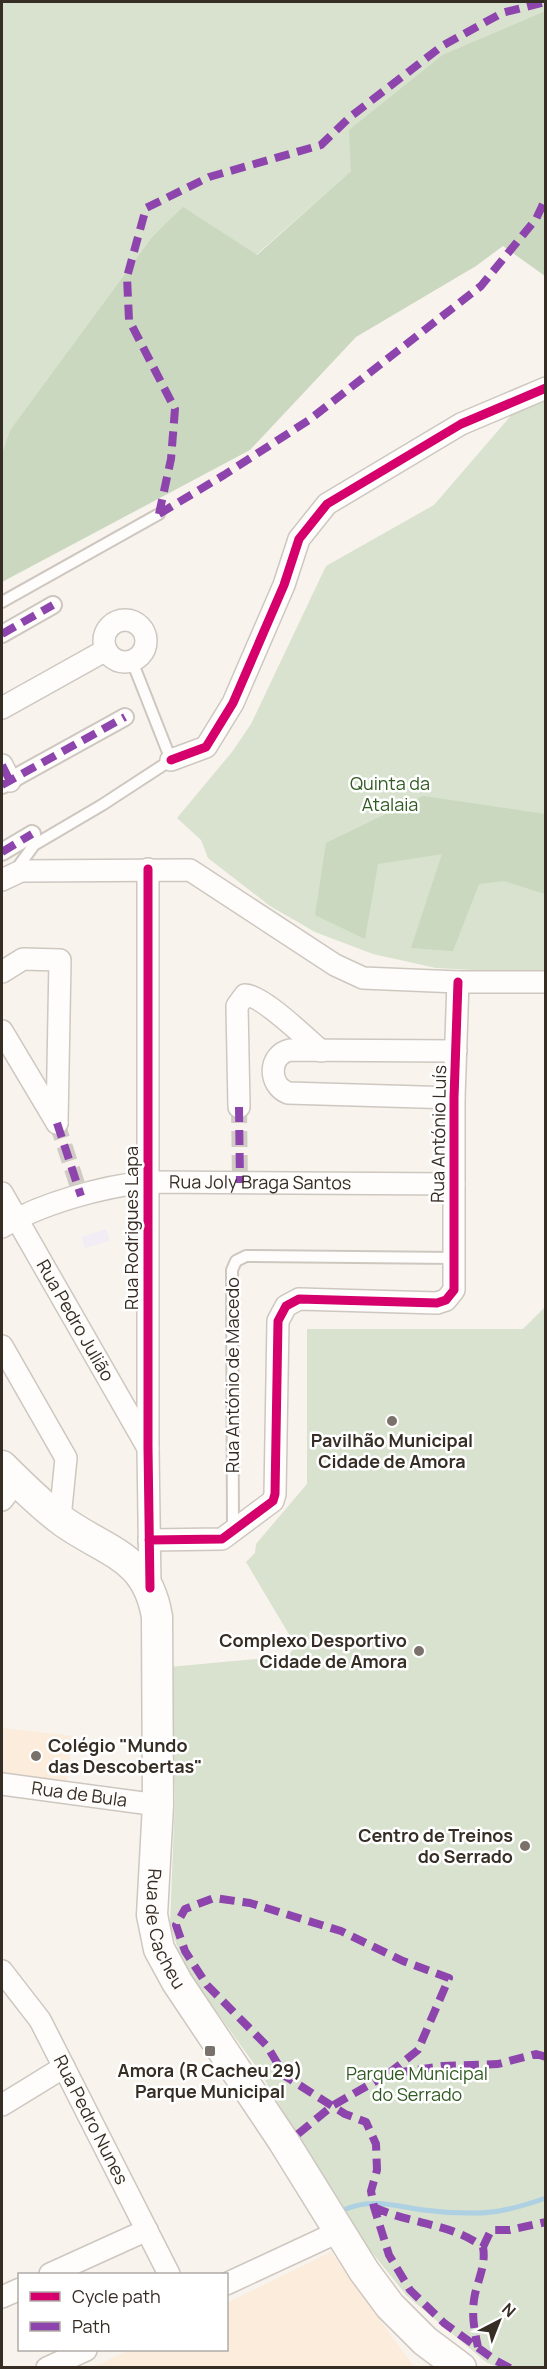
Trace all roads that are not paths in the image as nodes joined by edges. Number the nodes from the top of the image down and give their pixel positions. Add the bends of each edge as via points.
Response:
1 (546, 388) edge
2 (159, 514) dead end
3 (2, 602) edge
4 (53, 605) dead end
5 (2, 634) edge
6 (106, 651) junction
7 (132, 661) junction
8 (2, 708) edge
9 (125, 717) dead end
10 (171, 760) junction
11 (4, 777) edge
12 (32, 834) dead end
13 (2, 852) edge
14 (148, 869) junction
15 (7, 877) edge
16 (2, 972) edge
17 (458, 982) junction
18 (546, 982) edge
19 (2, 1031) edge
20 (321, 1051) junction
21 (456, 1051) junction
22 (454, 1098) junction
23 (239, 1107) tunnel mouth
24 (148, 1182) junction
25 (454, 1184) junction
26 (2, 1194) edge
27 (9, 1223) edge
28 (455, 1258) junction
29 (2, 1346) edge
30 (148, 1448) junction
31 (7, 1482) edge
32 (60, 1518) junction
33 (233, 1531) junction
34 (149, 1540) junction
35 (150, 1588) junction
36 (2, 1784) edge
37 (158, 1805) junction
38 (2, 1971) edge
39 (64, 2067) junction
40 (2, 2105) edge
41 (338, 2229) junction
42 (147, 2230) junction
43 (52, 2273) edge
44 (168, 2273) edge
45 (228, 2283) edge
46 (18, 2290) edge
47 (2, 2297) edge
48 (82, 2351) edge
49 (430, 2354) edge
50 (47, 2367) edge
51 (461, 2367) edge

1 - 10 street via 461,424 327,504 299,539 284,585 233,703 206,747
2 - 3 lane
4 - 5 street
6 - 7 street via 120,661
6 - 7 street via 105,636 112,624 133,621 144,631 146,645
6 - 8 street
7 - 10 lane
9 - 11 street
10 - 15 lane via 34,844
12 - 13 street
14 - 15 street via 21,871
14 - 17 street via 196,873 353,975
14 - 24 street, Rua Rodrigues Lapa
16 - 19 street via 23,959 60,960 57,1123
17 - 18 street
17 - 21 street, Rua António Luís
20 - 21 street
20 - 22 street via 281,1054 273,1068 277,1087 292,1094
20 - 23 street via 275,1011 245,995 237,1006
21 - 22 street, Rua António Luís
22 - 25 street, Rua António Luís
24 - 25 street, Rua Joly Braga Santos
24 - 27 street, Rua Joly Braga Santos via 110,1186
24 - 30 street, Rua Rodrigues Lapa
25 - 28 street, Rua António Luís
26 - 27 street, Rua Pedro Julião
27 - 30 street, Rua Pedro Julião
28 - 33 street, Rua António Luís via 455,1285 446,1300 437,1303 299,1299 285,1306 278,1321 275,1494 271,1504
28 - 33 lane, Rua António de Macedo via 246,1256 236,1261 232,1270
29 - 32 street via 66,1458
30 - 34 street, Rua Rodrigues Lapa
31 - 32 main road, Rua de Cacheu
32 - 35 main road, Rua de Cacheu via 132,1563
33 - 34 street via 216,1540
34 - 35 street, Rua Rodrigues Lapa
35 - 37 main road, Rua de Cacheu via 157,1617
36 - 37 street, Rua de Bula
37 - 41 main road, Rua de Cacheu via 152,1915 159,1949
38 - 39 street, Rua Pedro Nunes via 40,2020
39 - 40 street
39 - 42 street, Rua Pedro Nunes
41 - 45 street
41 - 49 main road, Rua de Cacheu via 364,2271
42 - 43 street
42 - 44 street, Rua Pedro Nunes
46 - 47 street
48 - 50 street
49 - 51 main road, Rua de Cacheu

